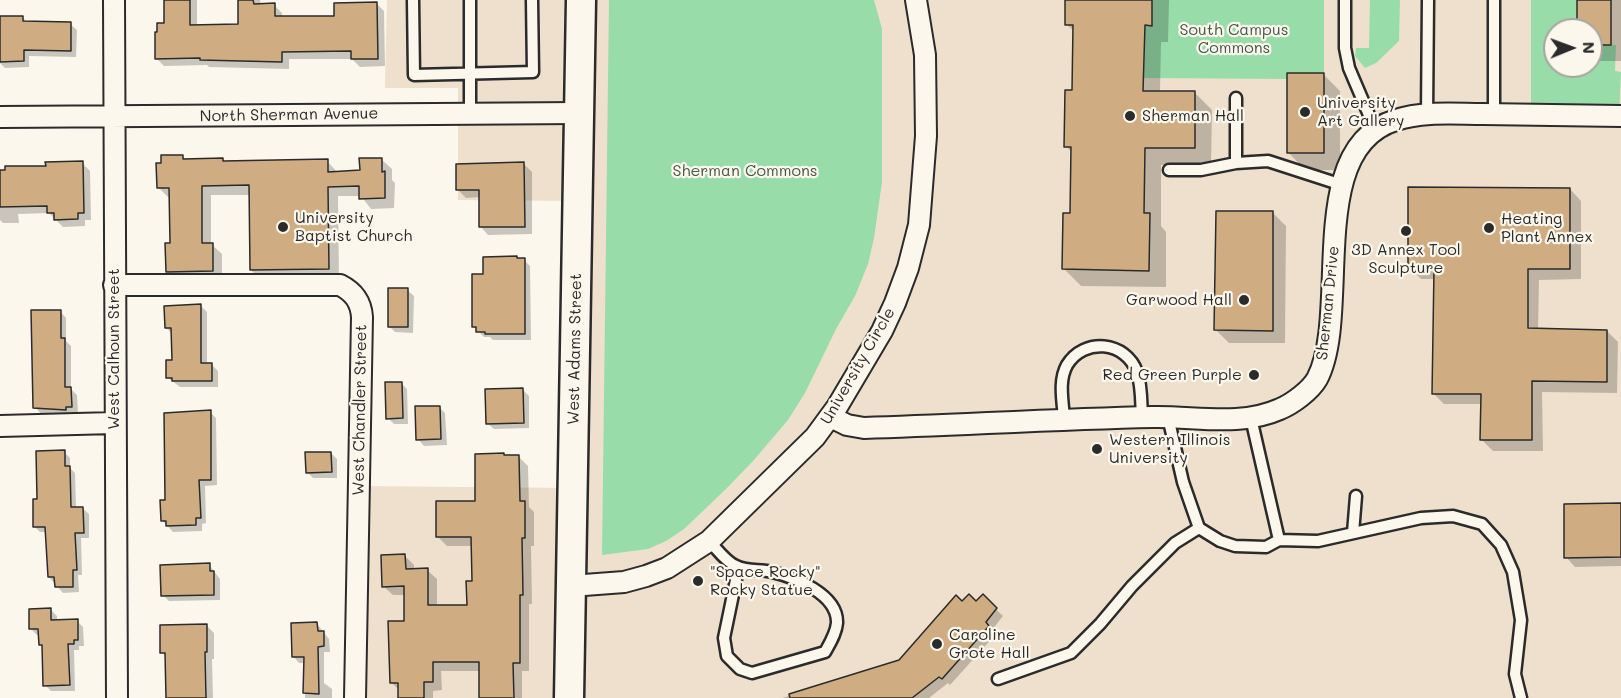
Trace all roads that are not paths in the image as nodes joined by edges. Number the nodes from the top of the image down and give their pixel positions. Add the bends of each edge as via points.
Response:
1 (114, 0) edge
2 (413, 0) edge
3 (470, 0) edge
4 (532, 0) edge
5 (581, 0) edge
6 (916, 0) edge
7 (1345, 0) edge
8 (1428, 0) edge
9 (1494, 0) edge
10 (470, 74) junction
11 (1236, 98) dead end
12 (1620, 112) edge
13 (579, 113) junction
14 (470, 114) junction
15 (1494, 114) junction
16 (1427, 115) junction
17 (0, 117) edge
18 (114, 117) junction
19 (1375, 129) junction
20 (1236, 163) junction
21 (1169, 170) dead end
22 (1342, 185) junction
23 (114, 285) junction
24 (831, 417) junction
25 (1168, 417) junction
26 (1142, 418) junction
27 (1251, 418) junction
28 (1064, 419) junction
29 (114, 423) junction
30 (0, 426) edge
31 (1356, 496) dead end
32 (1199, 528) junction
33 (1353, 533) junction
34 (1279, 540) junction
35 (709, 541) junction
36 (733, 565) junction
37 (571, 586) junction
38 (998, 679) dead end
39 (117, 698) edge
40 (355, 698) edge
41 (569, 698) edge
42 (1521, 698) edge

1 - 18 street, West Calhoun Street
2 - 10 lane via 414,75
3 - 10 lane
4 - 10 lane via 533,72
5 - 13 street, West Adams Street
6 - 24 street, University Circle via 926,55 926,136 919,225 895,303
7 - 19 lane via 1349,68
8 - 16 lane
9 - 15 lane
10 - 14 lane
11 - 20 lane
12 - 15 street
13 - 14 street, North Sherman Avenue
13 - 37 street, West Adams Street
14 - 18 street, North Sherman Avenue
15 - 16 street
16 - 19 street via 1394,120
17 - 18 street, North Sherman Avenue
18 - 23 street, West Calhoun Street
19 - 22 street, Sherman Drive via 1353,156
20 - 21 lane via 1201,170
20 - 22 lane via 1268,161
22 - 27 street, Sherman Drive via 1323,364 1316,381 1303,394 1280,409
23 - 29 street, West Calhoun Street
23 - 40 street, West Chandler Street via 340,285 358,301 362,317
24 - 28 street, Sherman Drive via 864,428
24 - 35 street, University Circle
25 - 26 street, Sherman Drive
25 - 27 street, Sherman Drive
25 - 32 lane via 1183,482
26 - 28 street, Sherman Drive
26 - 28 lane via 1137,372 1131,360 1110,347 1097,346 1074,356 1067,366 1062,378
27 - 34 lane
29 - 30 street
29 - 39 street, West Calhoun Street
31 - 33 lane
32 - 34 lane via 1235,546 1266,547
32 - 38 lane via 1175,543 1071,653
33 - 34 lane via 1318,541
33 - 42 lane via 1453,516 1482,524 1501,545 1513,572 1521,620 1515,674
35 - 36 lane
35 - 37 street, University Circle via 646,576 624,582
36 - 36 lane via 736,580 724,638 727,656 740,669 752,673 825,652 837,621 830,602 791,577
37 - 41 street, West Adams Street

